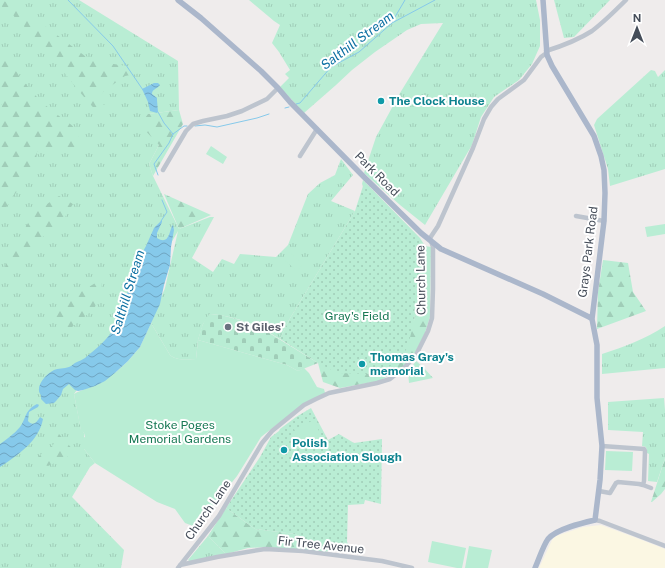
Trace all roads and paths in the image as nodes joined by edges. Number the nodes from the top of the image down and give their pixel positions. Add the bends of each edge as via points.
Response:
1 (178, 0) edge
2 (542, 0) edge
3 (626, 0) edge
4 (546, 53) junction
5 (278, 88) junction
6 (317, 129) junction
7 (300, 156) dead end
8 (163, 170) dead end
9 (576, 216) dead end
10 (604, 221) junction
11 (430, 240) junction
12 (592, 320) junction
13 (602, 446) junction
14 (643, 485) junction
15 (651, 488) dead end
16 (599, 491) junction
17 (610, 493) junction
18 (608, 499) dead end
19 (595, 520) junction
20 (665, 546) edge
21 (179, 567) edge
22 (412, 568) edge
23 (535, 568) edge

1 - 5 main road, Park Road
2 - 4 main road, Grays Park Road
3 - 4 street via 591,32
4 - 10 main road, Grays Park Road via 594,136 601,156 604,170
4 - 11 street, Church Lane via 524,80 498,99 492,107
5 - 6 main road, Park Road
5 - 8 street via 267,99 242,111 193,124 186,131
6 - 7 street
6 - 11 main road, Park Road
9 - 10 street
10 - 12 main road, Grays Park Road
11 - 12 main road, Park Road via 441,249 543,294
11 - 21 street, Church Lane via 433,246 432,318 416,355 390,379 329,393 304,405 272,430 219,516
12 - 13 main road, Grays Park Road via 597,344 597,398
13 - 14 street via 644,449
13 - 16 main road, Grays Park Road
14 - 15 street
14 - 17 street via 616,483
16 - 17 street
16 - 19 main road, Grays Park Road
17 - 18 street
19 - 20 street
19 - 23 main road via 553,534
21 - 22 street, Fir Tree Avenue via 217,557 265,549 303,550 382,561

